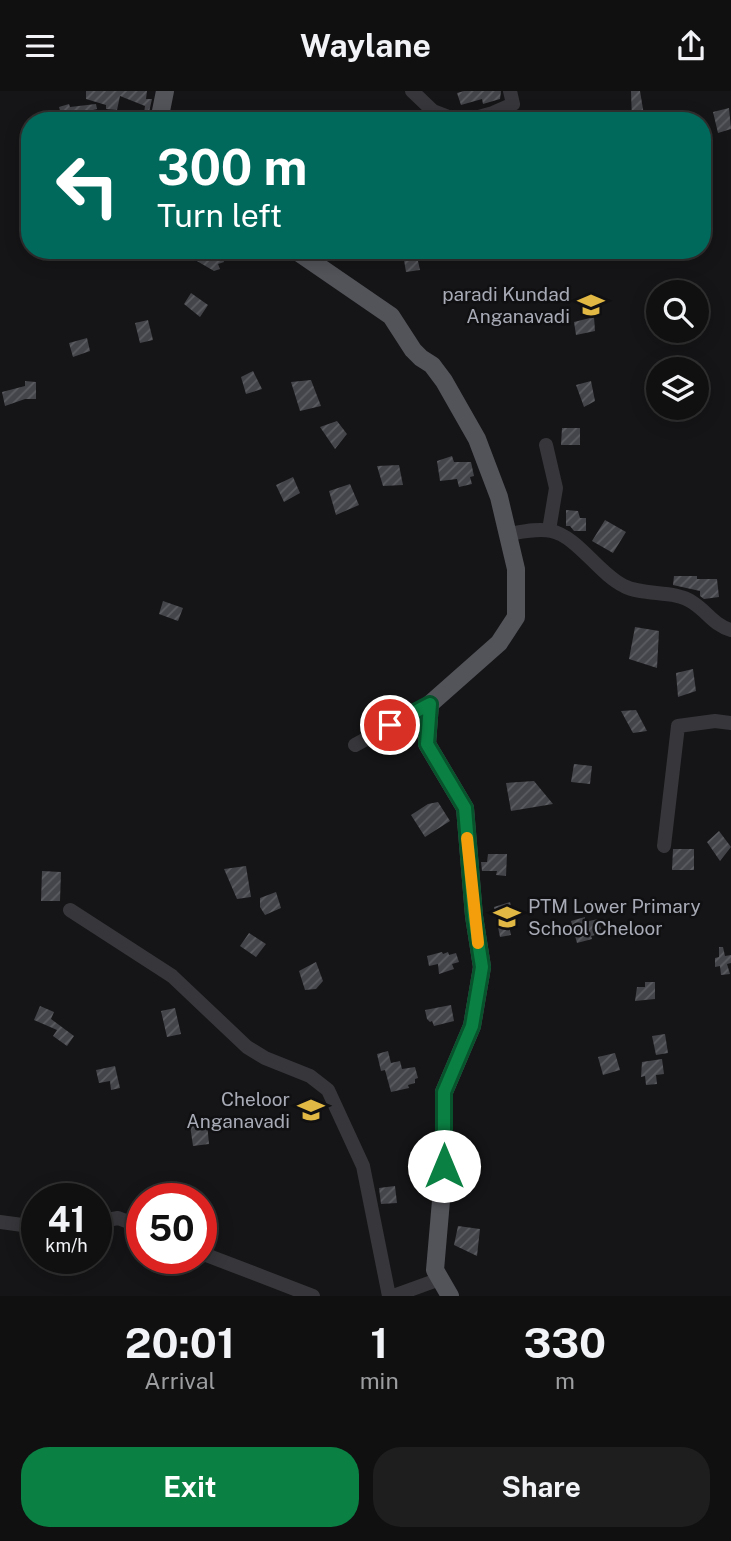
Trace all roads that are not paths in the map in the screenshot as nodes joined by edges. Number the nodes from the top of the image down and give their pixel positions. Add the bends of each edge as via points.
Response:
1 (165, 91) edge
2 (412, 91) edge
3 (510, 91) edge
4 (161, 112) edge
5 (436, 112) edge
6 (495, 112) edge
7 (308, 259) edge
8 (546, 445) dead end
9 (549, 530) junction
10 (508, 534) junction
11 (731, 630) edge
12 (430, 704) junction
13 (731, 723) edge
14 (355, 744) dead end
15 (664, 846) dead end
16 (70, 910) dead end
17 (0, 1222) edge
18 (21, 1225) edge
19 (217, 1259) edge
20 (440, 1279) junction
21 (313, 1296) edge
22 (391, 1296) edge
23 (450, 1296) edge

1 - 4 main road
2 - 5 street
3 - 6 street via 513,104
7 - 10 main road via 391,316 413,350 444,381 477,439
8 - 9 street via 556,488
9 - 10 street
9 - 11 street via 562,535 623,586 682,597
10 - 12 main road via 516,569 516,617 499,643
12 - 14 street
12 - 20 main road via 427,744 465,808 482,967 472,1026 444,1092 444,1166 435,1270
13 - 15 street via 678,726
16 - 22 street via 172,976 247,1047 310,1076 328,1090 363,1166
17 - 18 street
19 - 21 street
20 - 22 street
20 - 23 main road

